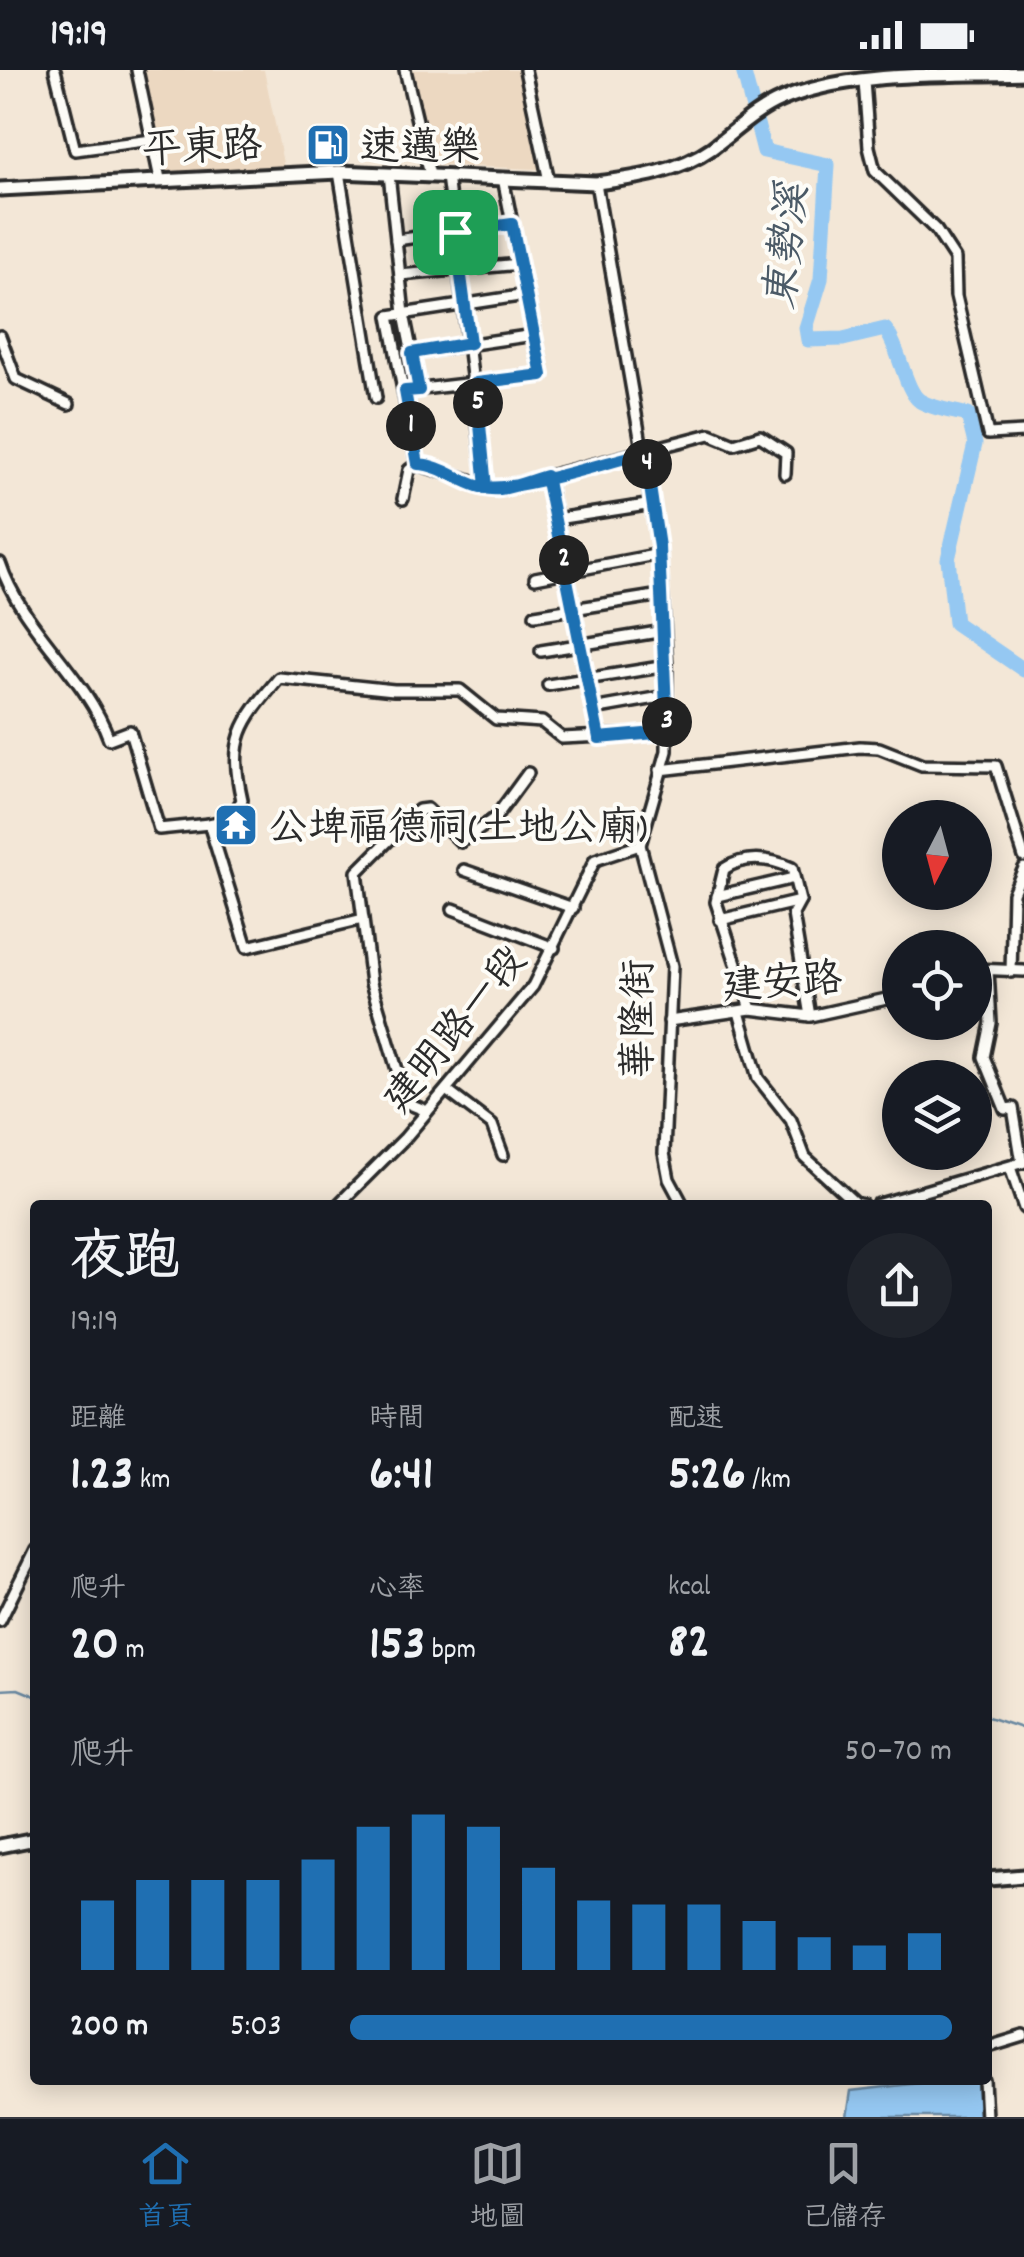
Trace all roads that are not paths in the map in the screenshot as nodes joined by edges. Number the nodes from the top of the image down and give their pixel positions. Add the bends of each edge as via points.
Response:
1 (56, 70) edge
2 (137, 70) edge
3 (406, 70) edge
4 (526, 70) edge
5 (986, 72) edge
6 (1024, 73) edge
7 (864, 81) junction
8 (152, 140) junction
9 (339, 172) junction
10 (389, 174) junction
11 (430, 175) junction
12 (448, 176) junction
13 (503, 178) junction
14 (160, 179) junction
15 (549, 180) junction
16 (596, 183) junction
17 (0, 189) edge
18 (512, 224) junction
19 (455, 232) junction
20 (396, 240) junction
21 (520, 264) junction
22 (460, 269) junction
23 (400, 274) junction
24 (526, 295) junction
25 (465, 305) junction
26 (404, 314) junction
27 (534, 335) junction
28 (0, 336) edge
29 (470, 343) junction
30 (412, 353) junction
31 (476, 383) junction
32 (419, 390) junction
33 (405, 391) junction
34 (376, 398) dead end
35 (70, 404) dead end
36 (1024, 432) edge
37 (645, 453) junction
38 (418, 464) junction
39 (784, 474) dead end
40 (546, 476) junction
41 (486, 487) junction
42 (403, 499) dead end
43 (653, 504) junction
44 (556, 519) junction
45 (660, 554) junction
46 (0, 564) edge
47 (566, 572) junction
48 (534, 578) dead end
49 (662, 595) junction
50 (573, 608) junction
51 (535, 615) dead end
52 (664, 631) junction
53 (580, 644) junction
54 (542, 651) dead end
55 (667, 666) junction
56 (589, 678) junction
57 (548, 685) dead end
58 (666, 696) junction
59 (594, 709) junction
60 (667, 732) junction
61 (599, 738) junction
62 (660, 770) junction
63 (528, 774) dead end
64 (209, 824) junction
65 (640, 845) junction
66 (1024, 857) edge
67 (1024, 868) edge
68 (464, 870) dead end
69 (794, 878) junction
70 (717, 896) junction
71 (800, 900) junction
72 (573, 908) junction
73 (454, 909) dead end
74 (363, 919) junction
75 (720, 920) junction
76 (554, 948) junction
77 (992, 970) edge
78 (1024, 971) edge
79 (1011, 972) junction
80 (882, 1000) edge
81 (751, 1010) junction
82 (738, 1012) junction
83 (810, 1016) junction
84 (669, 1020) junction
85 (988, 1040) edge
86 (446, 1090) junction
87 (427, 1111) junction
88 (503, 1155) dead end
89 (1023, 1162) edge
90 (1010, 1167) junction
91 (343, 1200) edge
92 (680, 1200) edge
93 (857, 1200) edge
94 (894, 1200) edge
95 (1024, 1208) edge
96 (30, 1560) edge
97 (0, 1621) edge
98 (30, 1839) edge
99 (0, 1846) edge
100 (1024, 1876) edge
101 (992, 1879) edge
102 (1024, 2036) edge
103 (992, 2046) edge
104 (984, 2085) edge
105 (986, 2117) edge

1 - 8 street via 75,150
2 - 8 street
3 - 11 street
4 - 15 street
5 - 6 street, 平東路
5 - 7 street, 平東路
7 - 16 street, 平東路 via 780,100 672,169
7 - 36 street via 876,171 936,230 954,259 956,296 988,434
8 - 14 street
9 - 10 street, 平東路
9 - 14 street, 平東路
9 - 34 street
10 - 11 street, 平東路
10 - 20 street
11 - 12 street, 平東路
12 - 13 street, 平東路
12 - 19 street
13 - 15 street, 平東路
13 - 18 street
14 - 17 street, 平東路
15 - 16 street, 平東路
16 - 37 street, 華隆街
18 - 19 street
18 - 21 street
19 - 20 street
19 - 22 street
20 - 23 street
21 - 22 street
21 - 24 street
22 - 23 street
22 - 25 street
23 - 26 street
24 - 25 street
24 - 27 street
25 - 26 street
25 - 29 street
26 - 30 street
26 - 33 street via 390,316
27 - 29 street
27 - 31 street via 542,375
28 - 35 street via 16,379
29 - 30 street
29 - 31 street
30 - 32 street
31 - 32 street
31 - 41 street
32 - 33 street
33 - 38 street
37 - 39 street via 710,434 734,444 760,436 786,453
37 - 40 street
37 - 43 street, 華隆街
38 - 41 street
38 - 42 street via 409,470
40 - 41 street
40 - 44 street
43 - 44 street
43 - 45 street, 華隆街
44 - 47 street
45 - 47 street
45 - 49 street, 華隆街
46 - 64 street via 11,595 99,712 109,738 130,731 159,829
47 - 48 street
47 - 50 street
49 - 50 street
49 - 52 street, 華隆街
50 - 51 street
50 - 53 street
52 - 53 street
52 - 55 street, 華隆街
53 - 54 street
53 - 56 street
55 - 56 street
55 - 58 street, 華隆街
56 - 57 street
56 - 59 street
58 - 59 street
58 - 60 street, 華隆街
59 - 61 street
60 - 61 street
60 - 62 street, 華隆街
61 - 64 street via 562,738 542,722 496,719 460,690 280,678 243,721 235,768 242,800 231,819
62 - 65 street, 華隆街
62 - 66 street via 860,747 922,766 996,766
63 - 74 street via 496,818 461,842 427,809 419,810 357,872
64 - 74 street via 247,946
65 - 72 street, 建明路一段 via 595,860
65 - 84 street, 華隆街 via 672,966
67 - 79 street via 1012,893
68 - 72 street
69 - 70 street
69 - 70 street via 792,868 774,860 730,864
69 - 71 street
70 - 75 street
71 - 75 street
71 - 83 street via 793,914
72 - 76 street, 建明路一段
73 - 76 street
74 - 87 street via 371,983 407,1103
75 - 81 street
76 - 86 street, 建明路一段 via 533,986
77 - 79 street
78 - 79 street
80 - 83 street, 建安路
81 - 82 street, 建安路
81 - 83 street, 建安路
82 - 84 street, 建安路
82 - 93 street via 758,1078 791,1120 805,1157
84 - 92 street, 華隆街 via 664,1153
85 - 89 street via 984,1057 1005,1109 1013,1108
86 - 87 street, 建明路一段
86 - 88 street via 492,1125
87 - 91 street, 建明路一段
89 - 90 street
90 - 94 street
90 - 95 street
96 - 97 street
98 - 99 street
100 - 101 street
102 - 103 street
104 - 105 street

